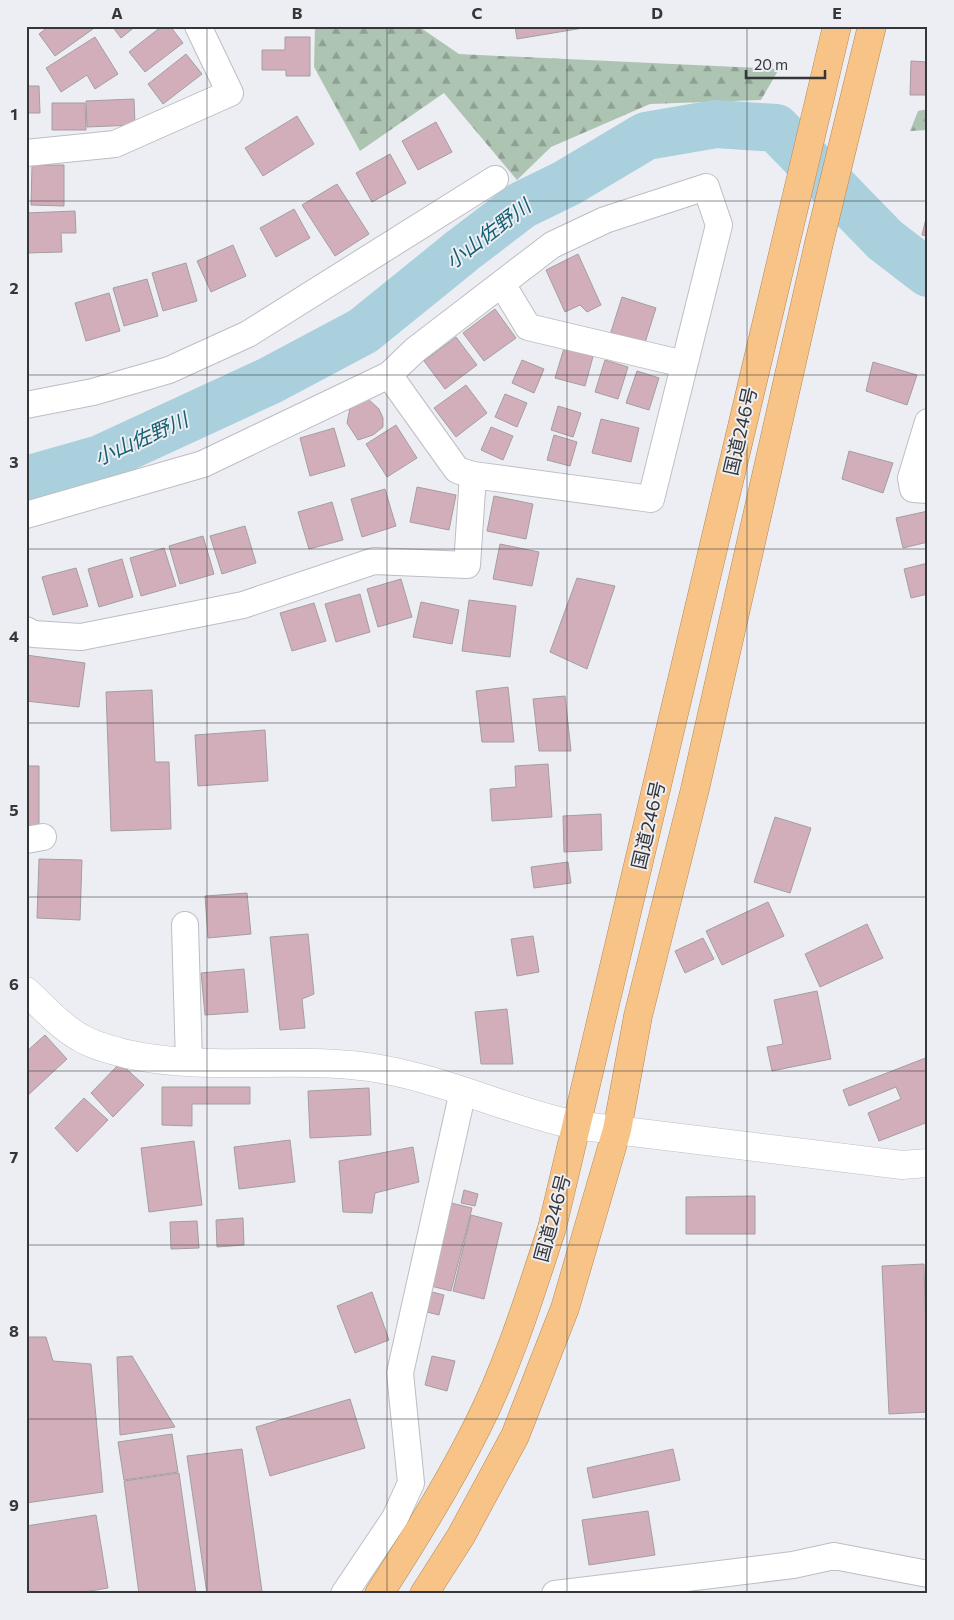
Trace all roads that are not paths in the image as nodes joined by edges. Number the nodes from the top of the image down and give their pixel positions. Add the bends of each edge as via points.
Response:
1 (198, 26) edge
2 (837, 26) edge
3 (872, 26) edge
4 (26, 153) edge
5 (495, 179) dead end
6 (502, 284) junction
7 (684, 364) junction
8 (388, 374) junction
9 (26, 405) edge
10 (928, 422) edge
11 (473, 475) junction
12 (928, 490) edge
13 (26, 515) edge
14 (26, 630) edge
15 (185, 925) dead end
16 (28, 999) edge
17 (189, 1062) junction
18 (463, 1091) junction
19 (576, 1125) junction
20 (616, 1130) junction
21 (928, 1163) edge
22 (928, 1574) edge
23 (426, 1593) edge
24 (344, 1594) edge
25 (379, 1594) edge
26 (555, 1594) edge

1 - 4 street via 230,93 114,144
2 - 19 highway, 国道246号
3 - 20 highway, 国道246号 via 819,243 696,790 638,1016
5 - 9 street via 248,334 169,370 93,392
6 - 7 street via 528,326
6 - 7 street via 552,246 596,224 706,187 719,225
6 - 8 street
7 - 11 street via 651,499
8 - 11 street via 457,470
8 - 13 street via 202,464
10 - 12 street via 910,478 913,489
11 - 14 street via 467,565 374,561 243,606 81,637 33,634
15 - 17 street
16 - 17 street via 81,1038 113,1050 157,1060
17 - 18 street via 368,1067 418,1076
18 - 19 street via 542,1118
18 - 24 street via 400,1373 411,1483 395,1518
19 - 20 street
19 - 25 highway, 国道246号 via 552,1228 525,1312 478,1426 413,1542
20 - 21 street via 902,1165
20 - 23 highway, 国道246号 via 565,1308 515,1436 462,1536
22 - 26 street via 834,1556 793,1565

